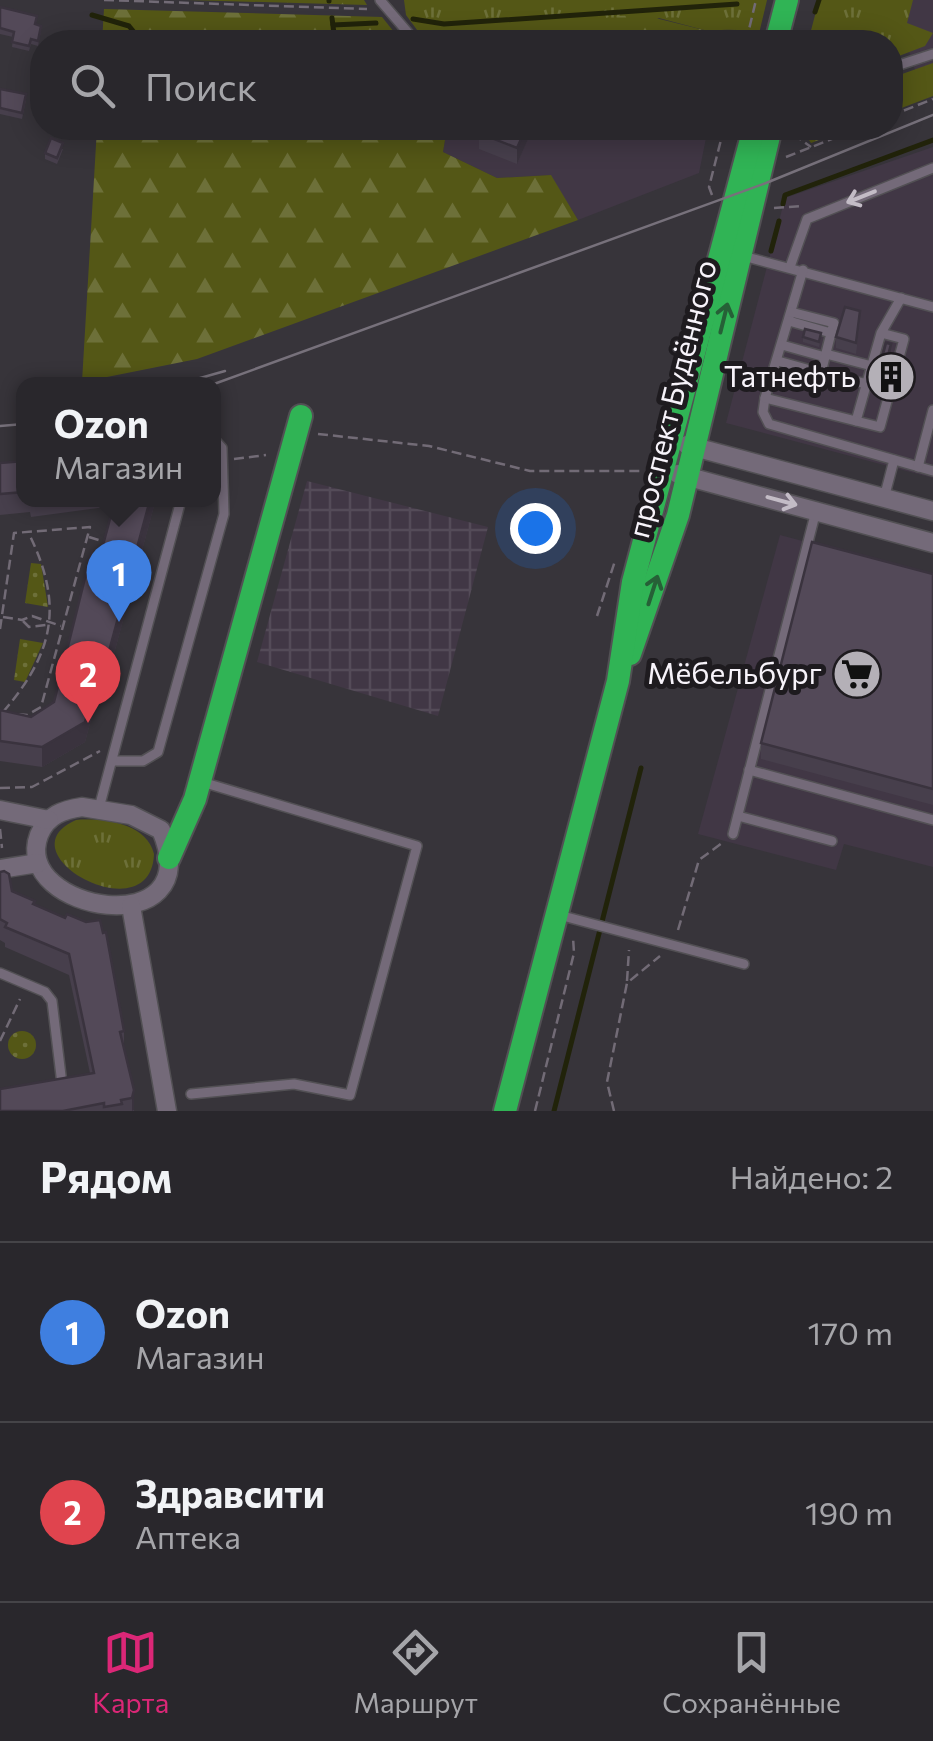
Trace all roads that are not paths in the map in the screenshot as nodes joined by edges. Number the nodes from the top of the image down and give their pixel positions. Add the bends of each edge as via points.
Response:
1 (787, 0) edge
2 (804, 0) edge
3 (384, 3) edge
4 (406, 30) edge
5 (779, 30) edge
6 (796, 30) edge
7 (933, 54) edge
8 (903, 64) edge
9 (751, 140) edge
10 (778, 140) edge
11 (933, 168) edge
12 (740, 255) junction
13 (790, 266) junction
14 (803, 270) junction
15 (901, 298) junction
16 (933, 307) edge
17 (790, 316) junction
18 (881, 333) junction
19 (782, 346) junction
20 (826, 355) junction
21 (778, 361) junction
22 (872, 366) junction
23 (821, 372) junction
24 (867, 384) junction
25 (765, 398) junction
26 (933, 410) edge
27 (301, 416) dead end
28 (856, 421) junction
29 (669, 441) junction
30 (221, 447) edge
31 (694, 447) junction
32 (894, 460) junction
33 (918, 467) junction
34 (654, 470) junction
35 (933, 471) edge
36 (688, 476) junction
37 (884, 498) junction
38 (180, 507) edge
39 (816, 510) junction
40 (933, 511) edge
41 (933, 543) edge
42 (618, 681) junction
43 (113, 761) junction
44 (750, 770) junction
45 (200, 781) junction
46 (99, 808) junction
47 (0, 810) edge
48 (738, 816) junction
49 (49, 820) junction
50 (933, 820) edge
51 (733, 834) road end
52 (832, 841) dead end
53 (169, 858) junction
54 (38, 862) junction
55 (0, 869) edge
56 (131, 906) junction
57 (565, 917) junction
58 (744, 964) dead end
59 (0, 972) edge
60 (49, 1086) edge
61 (191, 1094) dead end
62 (167, 1111) edge
63 (505, 1111) edge

1 - 5 main road
2 - 6 main road
3 - 4 lane
7 - 8 lane
9 - 29 main road, проспект Будённого
10 - 12 main road, проспект Будённого
11 -> 13 lane via 806,219
12 - 13 lane
31 -> 12 main road, проспект Будённого
13 - 14 lane
14 - 15 lane
14 - 17 lane
15 - 16 lane
15 - 18 lane
17 - 19 lane
17 - 20 lane via 834,323
18 - 22 lane
18 - 28 lane via 904,339 880,428
19 - 20 lane
19 - 21 lane
20 - 22 lane
20 - 23 lane
21 - 23 lane
21 - 25 lane
22 - 24 lane
23 - 24 lane
24 - 28 lane
25 - 28 lane
25 - 32 lane via 770,424
26 - 33 lane
27 - 45 main road
29 - 31 street
29 - 34 main road, проспект Будённого
30 - 43 lane via 224,514 158,752 143,761
31 - 36 main road, проспект Будённого
31 - 37 street
32 - 33 lane
32 - 37 lane
33 - 35 lane
34 - 36 street
34 - 42 main road, проспект Будённого
36 -> 39 street
42 -> 36 main road, проспект Будённого via 641,630
37 - 40 street
38 - 43 lane
39 - 41 street
39 - 44 lane
42 - 57 main road, проспект Будённого
43 - 46 lane
44 - 48 lane
44 - 50 lane
45 - 53 main road
45 - 61 lane via 418,846 350,1095 278,1084
46 - 49 street via 61,810
46 - 53 street via 161,830
47 - 49 street
48 - 51 lane
48 - 52 lane
49 - 54 street via 38,838
53 - 56 street via 157,894
54 - 55 street
54 - 56 street via 52,885 72,895
56 - 62 street
57 - 58 lane
57 - 63 main road, проспект Будённого
59 - 60 lane via 52,1001 65,1084

